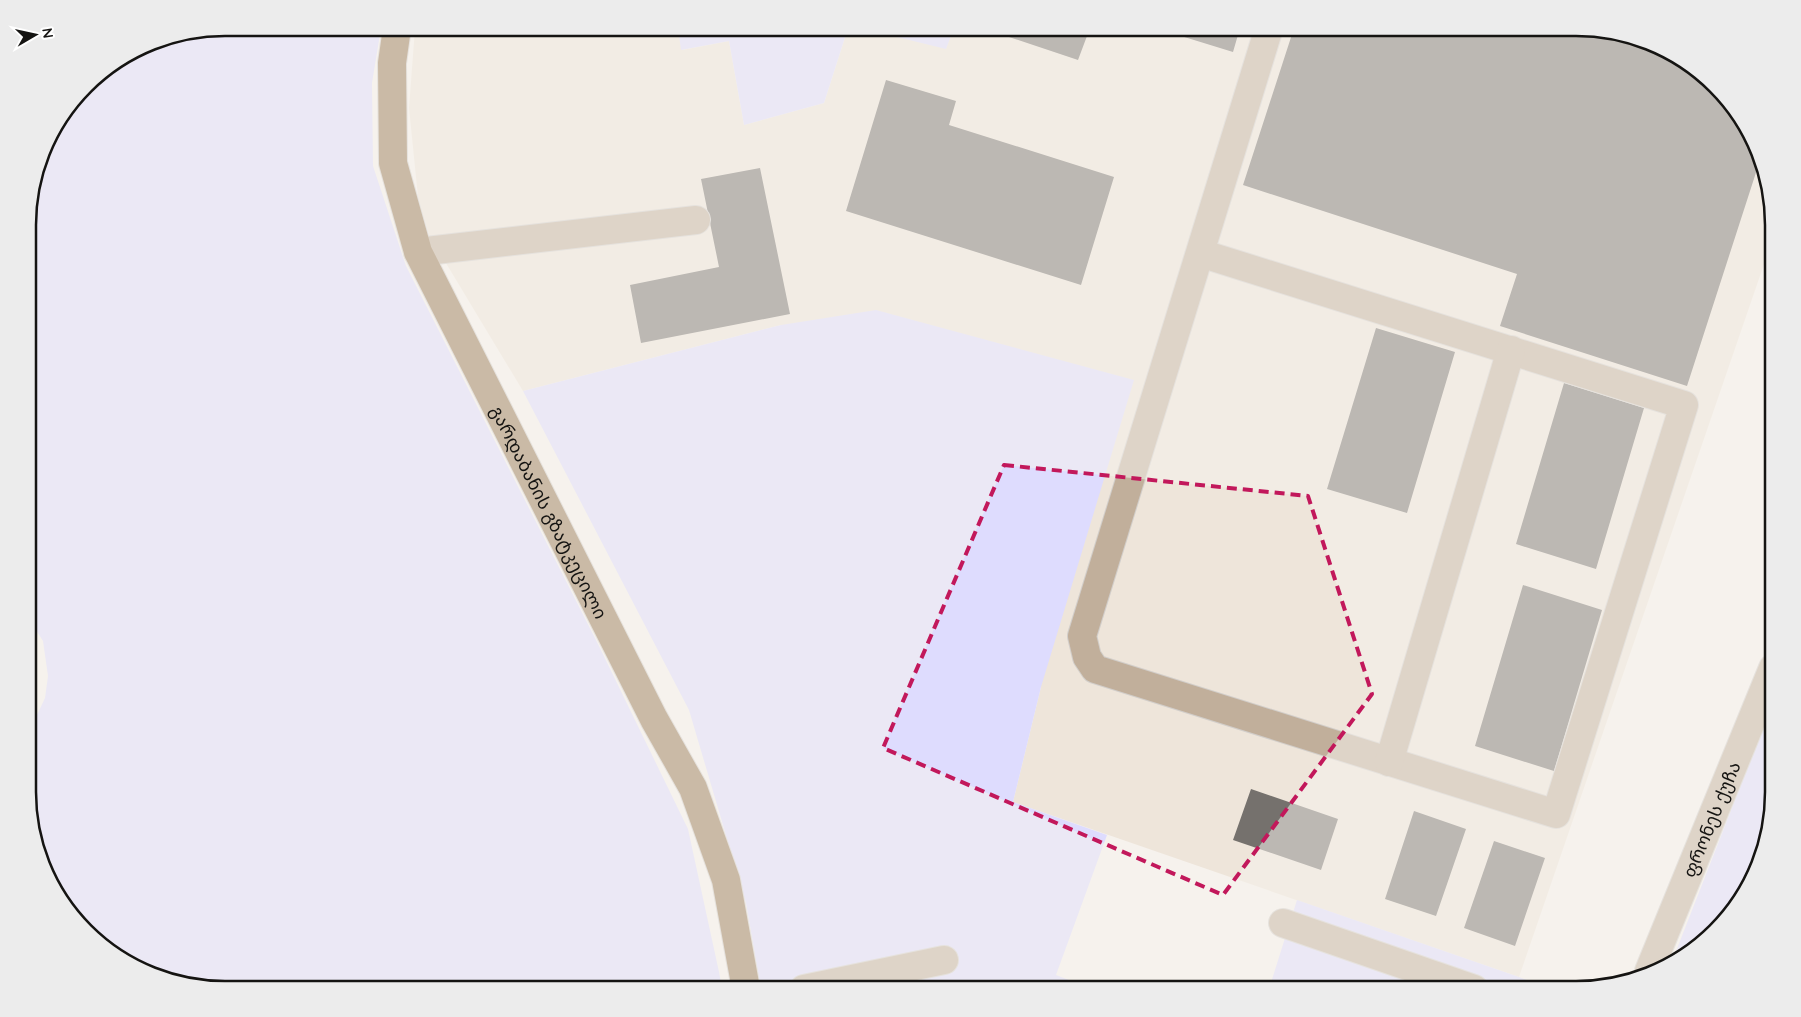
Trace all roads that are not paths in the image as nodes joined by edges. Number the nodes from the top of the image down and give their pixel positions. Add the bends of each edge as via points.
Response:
1 (396, 36) edge
2 (1267, 36) edge
3 (696, 220) dead end
4 (418, 252) junction
5 (1200, 253) junction
6 (1511, 350) junction
7 (1765, 688) edge
8 (1389, 762) junction
9 (1283, 924) dead end
10 (944, 960) dead end
11 (1652, 964) edge
12 (745, 981) edge
13 (843, 981) edge
14 (1450, 981) edge

1 - 4 main road, გარდაბანის გზატკეცილი via 392,63 393,163
2 - 5 street
3 - 4 street
4 - 12 main road, გარდაბანის გზატკეცილი via 654,720 693,788 726,880
5 - 6 street
5 - 8 street via 1082,636 1087,657 1095,668
6 - 8 street
6 - 8 street via 1684,405 1556,814
7 - 11 street, ფრონეს ქუჩა
9 - 14 street
10 - 13 street

